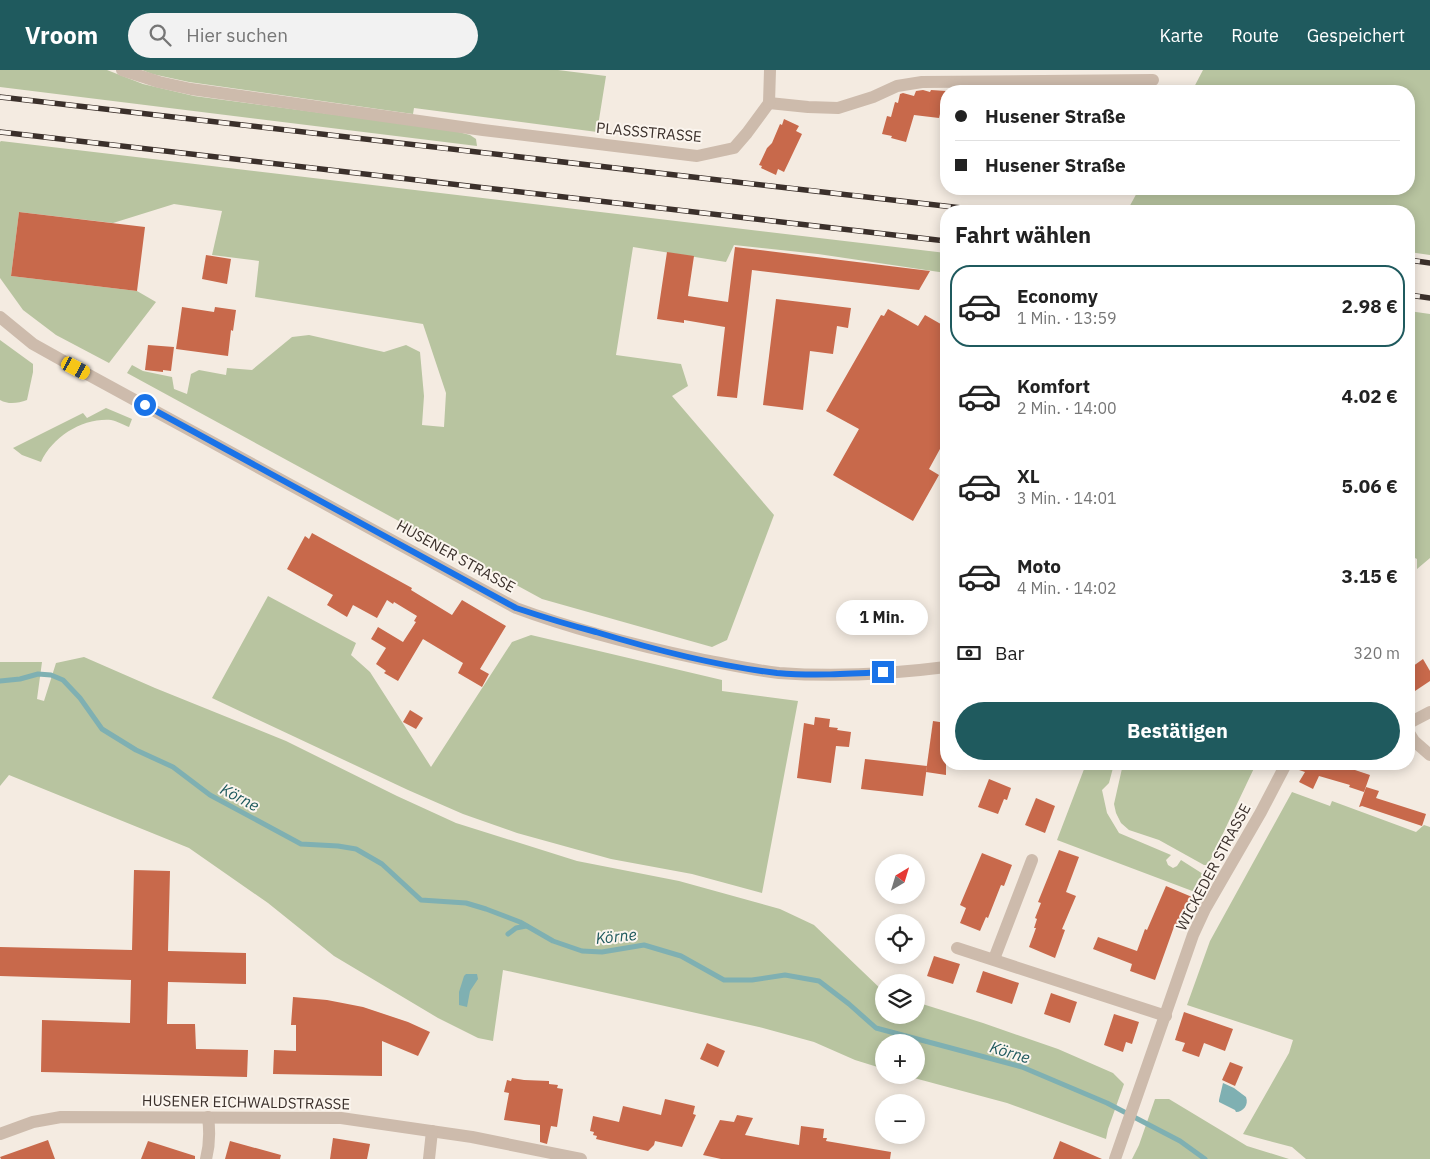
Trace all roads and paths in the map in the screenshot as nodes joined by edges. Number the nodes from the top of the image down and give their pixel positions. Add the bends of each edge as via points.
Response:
1 (122, 70) edge
2 (770, 70) edge
3 (1033, 70) edge
4 (1023, 80) junction
5 (1153, 80) dead end
6 (769, 103) junction
7 (0, 317) edge
8 (940, 668) edge
9 (1430, 712) edge
10 (1415, 720) edge
11 (1415, 742) edge
12 (1430, 755) edge
13 (1283, 770) edge
14 (1032, 860) dead end
15 (957, 948) dead end
16 (994, 959) junction
17 (1166, 1016) junction
18 (208, 1117) junction
19 (432, 1130) junction
20 (0, 1134) edge
21 (206, 1159) edge
22 (429, 1159) edge
23 (581, 1159) edge
24 (1115, 1159) edge

1 - 6 street, PLASSSTRASSE via 191,89 697,156 734,148
2 - 6 street
3 - 4 street
4 - 5 street
4 - 6 street via 922,82 897,86 838,108
7 - 8 street, HUSENER STRASSE via 33,344 516,608 653,649 778,673 820,675
9 - 10 street
11 - 12 street
13 - 17 street, WICKEDER STRASSE via 1205,909
14 - 16 street
15 - 16 street
16 - 17 street
17 - 24 street, WICKEDER STRASSE
18 - 19 street, HUSENER EICHWALDSTRASSE via 341,1118
18 - 20 street, HUSENER EICHWALDSTRASSE via 61,1118 33,1122
18 - 21 street via 210,1144
19 - 22 street
19 - 23 street, HUSENER EICHWALDSTRASSE

